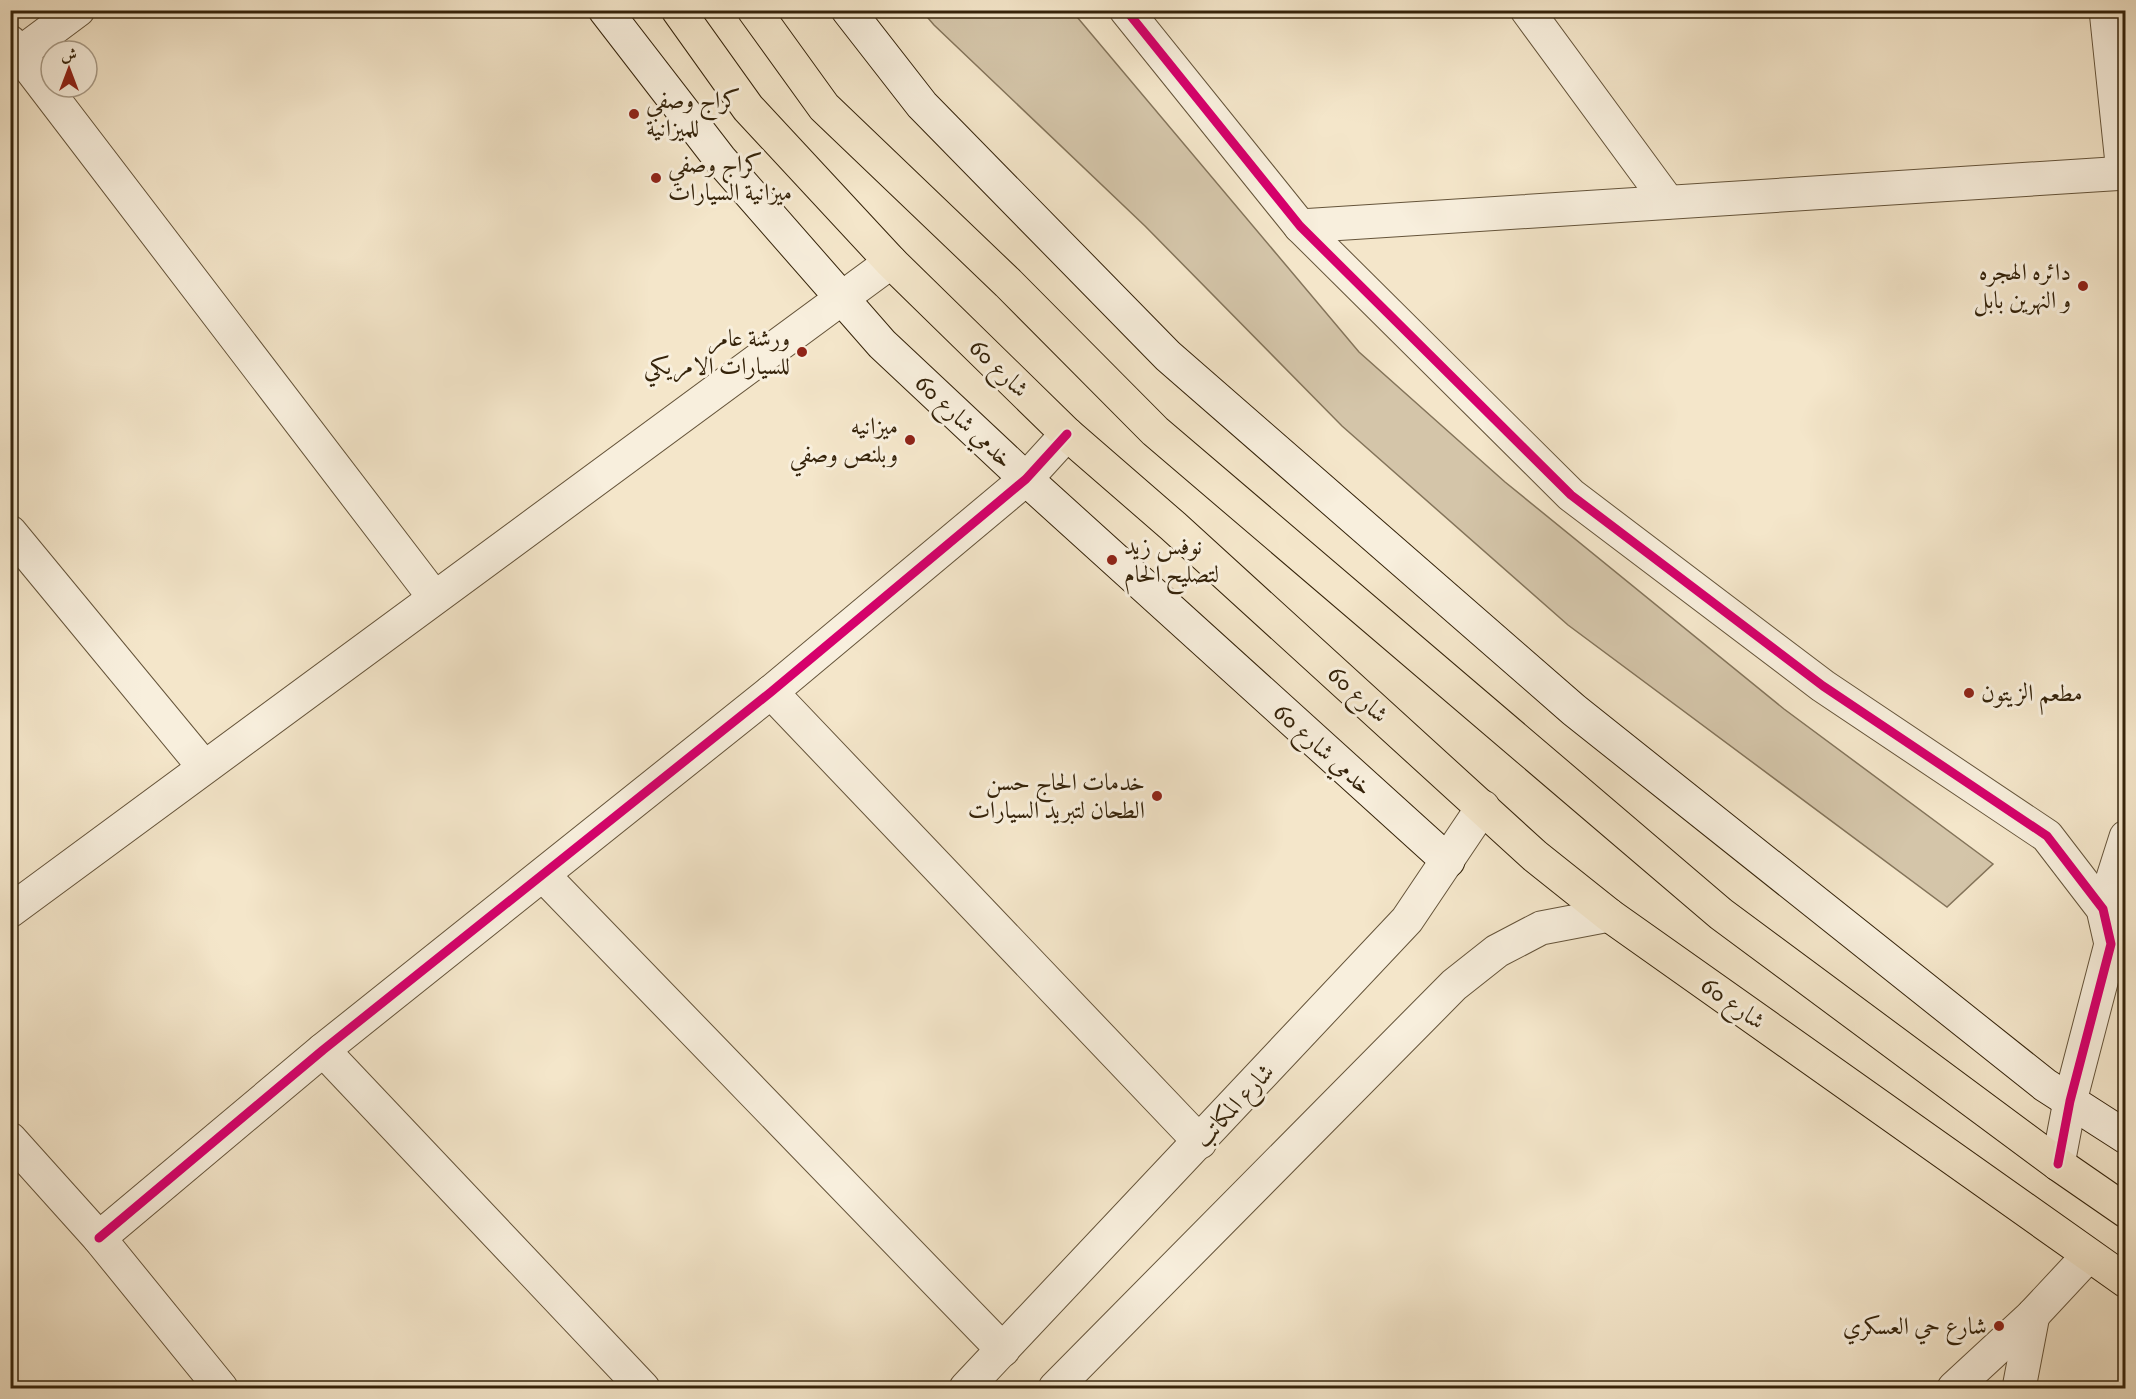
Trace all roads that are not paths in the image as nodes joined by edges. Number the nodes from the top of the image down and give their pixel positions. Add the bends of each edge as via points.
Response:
1 (78, 10) edge
2 (605, 10) edge
3 (678, 10) edge
4 (754, 10) edge
5 (848, 10) edge
6 (1126, 10) edge
7 (1527, 10) edge
8 (2106, 10) edge
9 (15, 48) edge
10 (2124, 173) edge
11 (1668, 202) junction
12 (1300, 226) junction
13 (891, 262) junction
14 (842, 298) junction
15 (1067, 434) junction
16 (1026, 479) junction
17 (10, 532) edge
18 (434, 597) junction
19 (771, 692) junction
20 (204, 767) junction
21 (1483, 807) junction
22 (2126, 837) edge
23 (1448, 861) junction
24 (543, 875) junction
25 (2103, 909) junction
26 (10, 911) edge
27 (1609, 915) junction
28 (323, 1050) junction
29 (2070, 1101) junction
30 (2126, 1137) edge
31 (10, 1139) edge
32 (1200, 1142) junction
33 (2058, 1164) junction
34 (2126, 1211) edge
35 (99, 1238) junction
36 (2088, 1256) junction
37 (2126, 1281) edge
38 (2033, 1315) junction
39 (1003, 1350) junction
40 (221, 1389) edge
41 (643, 1389) edge
42 (966, 1389) edge
43 (1055, 1389) edge
44 (1954, 1389) edge
45 (2019, 1389) edge

1 - 9 street
2 - 14 street, خدمي شارع 60 via 720,159
3 - 13 highway, شارع 60 via 748,108
4 - 33 highway via 824,107 1000,275 1155,431 1721,914
5 - 29 street via 922,105 1168,356 1574,710
6 - 12 street
7 - 11 street
8 - 10 street
9 - 18 street
10 - 11 street
11 - 12 street
12 - 25 street via 1571,495 1824,686 2046,836
13 - 14 street
13 - 15 highway, شارع 60
14 - 16 street, خدمي شارع 60 via 882,344
14 - 18 street
15 - 16 street
15 - 21 highway, شارع 60
16 - 19 street
16 - 23 street, خدمي شارع 60
17 - 20 street
18 - 20 street
19 - 24 street
19 - 32 street
20 - 26 street
21 - 23 street, شارع المکاتب
21 - 27 highway, شارع 60 via 1535,856
22 - 25 street
23 - 32 street, شارع المکاتب via 1407,920
24 - 28 street
24 - 39 street
25 - 29 street via 2111,944
27 - 36 highway, شارع 60
27 - 43 street via 1541,928 1497,951 1454,985
28 - 35 street
28 - 41 street
29 - 30 street
29 - 33 street
31 - 35 street
32 - 39 street, شارع المکاتب
33 - 34 highway
35 - 40 street
36 - 37 highway, شارع 60
36 - 38 street
38 - 44 street
38 - 45 street
39 - 42 street, شارع المکاتب

